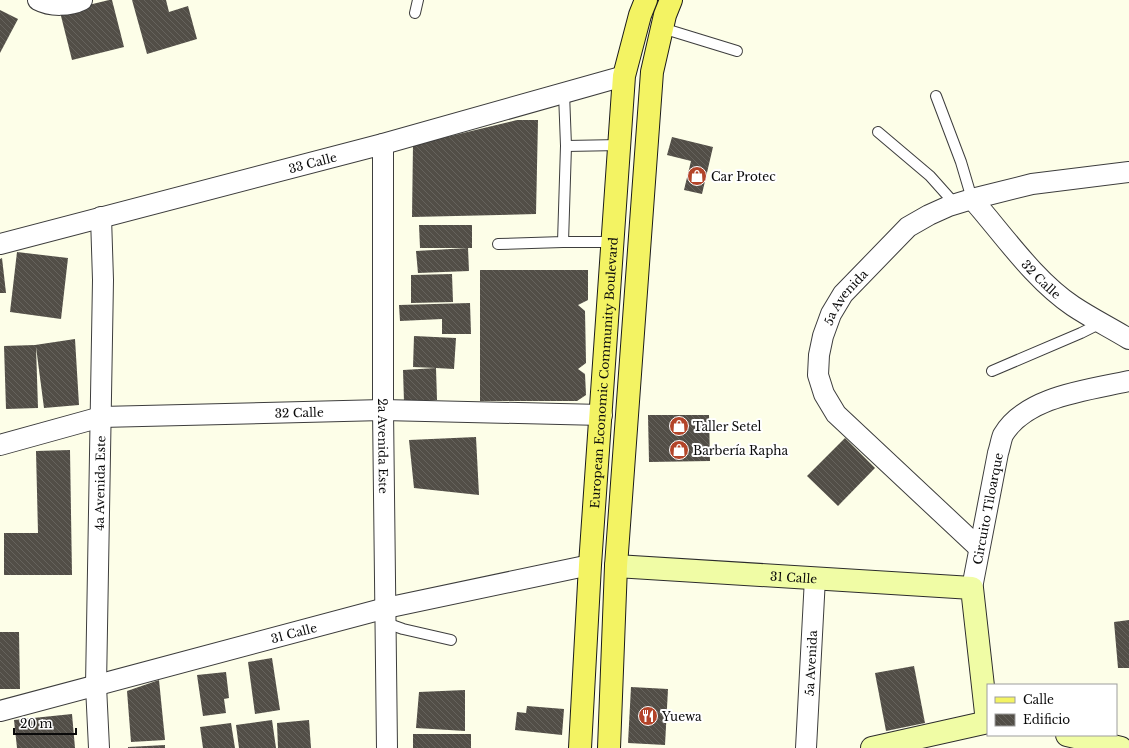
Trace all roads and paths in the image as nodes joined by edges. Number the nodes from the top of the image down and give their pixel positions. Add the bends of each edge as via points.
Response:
1 (38, 0) edge
2 (82, 0) edge
3 (418, 0) edge
4 (646, 0) edge
5 (671, 0) edge
6 (415, 13) dead end
7 (662, 28) junction
8 (736, 50) dead end
9 (624, 76) junction
10 (564, 93) junction
11 (936, 96) dead end
12 (878, 132) dead end
13 (382, 144) junction
14 (620, 145) junction
15 (566, 146) junction
16 (1129, 172) edge
17 (964, 202) junction
18 (101, 217) junction
19 (563, 242) junction
20 (613, 242) junction
21 (0, 244) edge
22 (498, 244) dead end
23 (1101, 322) junction
24 (1129, 338) edge
25 (992, 371) dead end
26 (1129, 381) edge
27 (383, 410) junction
28 (602, 415) junction
29 (101, 417) junction
30 (0, 445) edge
31 (979, 548) junction
32 (590, 565) junction
33 (616, 566) junction
34 (815, 578) junction
35 (972, 588) junction
36 (386, 615) junction
37 (451, 640) dead end
38 (96, 686) junction
39 (0, 711) edge
40 (987, 714) edge
41 (987, 722) edge
42 (1071, 736) edge
43 (99, 748) edge
44 (387, 748) edge
45 (580, 748) edge
46 (609, 748) edge
47 (806, 748) edge
48 (872, 748) edge
49 (1121, 748) edge

1 - 2 street via 59,5
3 - 6 lane
4 - 9 main road, European Economic Community Boulevard
5 - 7 main road
7 - 8 lane
7 - 33 main road via 652,72
9 - 10 street, 33 Calle
9 - 14 main road, European Economic Community Boulevard
10 - 13 street, 33 Calle
10 - 15 lane
11 - 17 lane via 961,162
12 - 17 lane
13 - 18 street, 33 Calle
13 - 27 street, 2a Avenida Este
14 - 15 lane
14 - 20 main road, European Economic Community Boulevard
15 - 19 lane
16 - 17 street, 5a Avenida via 1032,184
17 - 23 street, 32 Calle via 1000,230 1021,258 1053,290 1073,306
17 - 31 street, 5a Avenida via 929,215 908,227 843,294 831,314 823,336 818,375 824,394 836,414
18 - 21 street, 33 Calle
18 - 29 street, 4a Avenida Este
19 - 20 lane
19 - 22 lane
20 - 28 main road, European Economic Community Boulevard
23 - 24 street, 32 Calle
23 - 25 lane
26 - 31 street, Circuito Tiloarque via 1060,397 1040,404 1018,417 1003,436
27 - 28 street, 32 Calle
27 - 29 street, 32 Calle
27 - 36 street, 2a Avenida Este
28 - 32 main road, European Economic Community Boulevard
29 - 30 street, 32 Calle
29 - 38 street, 4a Avenida Este
31 - 35 street, Circuito Tiloarque
32 - 36 street, 31 Calle
32 - 45 main road, European Economic Community Boulevard
33 - 34 street, 31 Calle
33 - 46 main road
34 - 35 street, 31 Calle
34 - 47 street, 5a Avenida
35 - 40 street, Circuito Tiloarque
36 - 37 lane via 403,629
36 - 38 street, 31 Calle
36 - 44 street, 2a Avenida Este
38 - 39 street, 31 Calle
38 - 43 street, 4a Avenida Este
41 - 48 street
42 - 49 street

